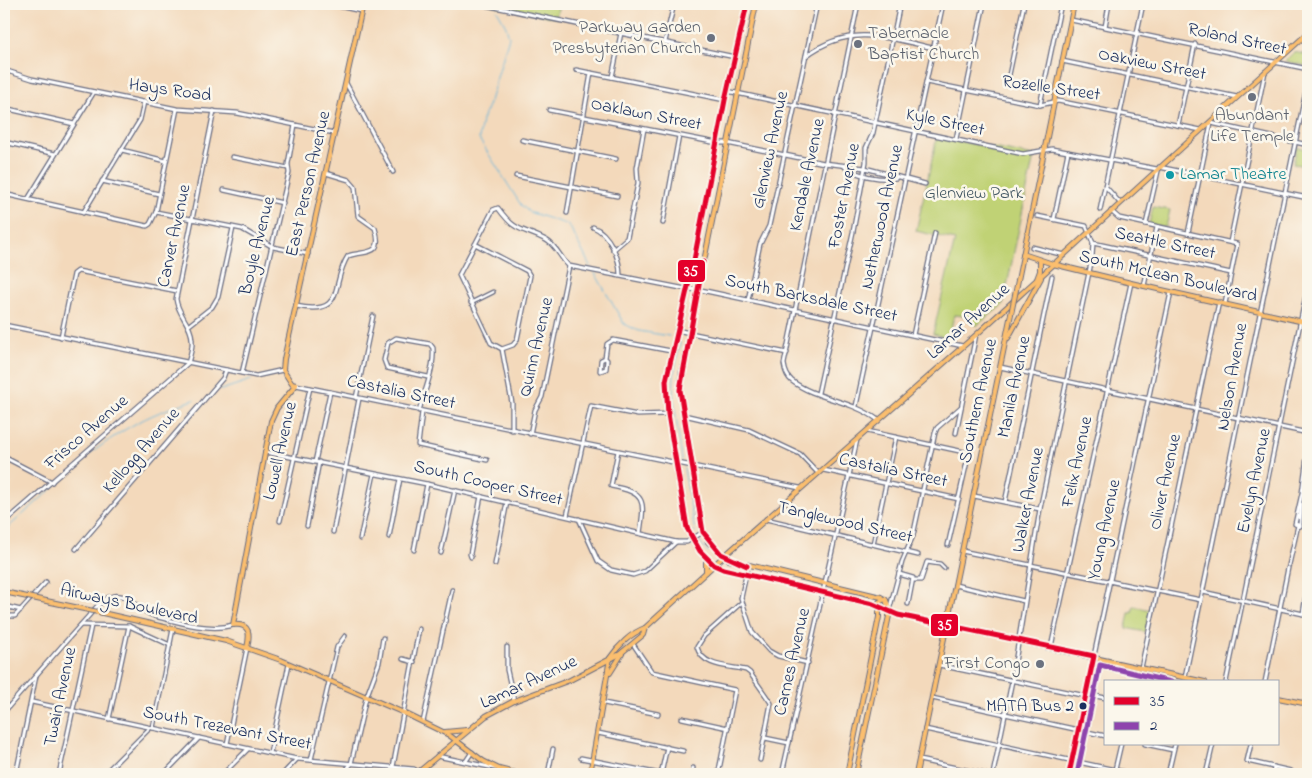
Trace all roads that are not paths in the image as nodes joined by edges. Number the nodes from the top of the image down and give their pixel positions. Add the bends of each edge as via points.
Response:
1 (5, 4) edge
2 (329, 4) edge
3 (362, 4) edge
4 (480, 4) edge
5 (506, 4) edge
6 (674, 4) edge
7 (747, 4) edge
8 (756, 4) edge
9 (817, 4) edge
10 (858, 4) edge
11 (900, 4) edge
12 (943, 4) edge
13 (984, 4) edge
14 (1024, 4) edge
15 (1062, 4) edge
16 (1074, 4) edge
17 (1109, 4) edge
18 (1143, 4) edge
19 (505, 9) junction
20 (4, 10) edge
21 (361, 10) junction
22 (1070, 20) junction
23 (1104, 27) junction
24 (621, 33) junction
25 (1138, 33) junction
26 (1308, 33) edge
27 (851, 36) junction
28 (892, 39) junction
29 (665, 42) junction
30 (1195, 44) junction
31 (934, 48) junction
32 (806, 56) junction
33 (735, 57) junction
34 (1062, 61) junction
35 (1276, 62) junction
36 (1308, 69) edge
37 (4, 70) edge
38 (576, 70) dead end
39 (1265, 72) junction
40 (591, 73) junction
41 (1128, 74) junction
42 (1009, 75) dead end
43 (612, 77) junction
44 (1308, 81) edge
45 (926, 82) junction
46 (346, 83) junction
47 (1186, 86) junction
48 (966, 90) junction
49 (94, 92) junction
50 (727, 92) junction
51 (737, 93) junction
52 (1237, 97) junction
53 (725, 100) junction
54 (144, 102) junction
55 (1053, 102) junction
56 (1040, 105) junction
57 (795, 106) junction
58 (4, 108) edge
59 (177, 109) junction
60 (550, 110) dead end
61 (214, 111) junction
62 (1120, 114) junction
63 (834, 115) junction
64 (583, 117) junction
65 (875, 122) junction
66 (1210, 123) junction
67 (74, 124) junction
68 (295, 125) junction
69 (1178, 125) junction
70 (644, 129) junction
71 (1202, 130) junction
72 (916, 131) junction
73 (334, 133) junction
74 (1253, 133) junction
75 (679, 136) junction
76 (956, 139) junction
77 (522, 140) dead end
78 (4, 142) edge
79 (727, 142) junction
80 (1295, 142) junction
81 (717, 143) junction
82 (1308, 146) edge
83 (1044, 149) junction
84 (122, 150) junction
85 (578, 151) junction
86 (1068, 152) junction
87 (55, 154) junction
88 (784, 154) junction
89 (232, 157) dead end
90 (616, 159) dead end
91 (1111, 160) junction
92 (166, 161) junction
93 (824, 163) junction
94 (845, 167) junction
95 (288, 168) junction
96 (865, 168) junction
97 (1158, 168) junction
98 (393, 172) dead end
99 (326, 173) junction
100 (864, 174) junction
101 (516, 176) dead end
102 (1200, 176) junction
103 (896, 178) junction
104 (906, 180) junction
105 (102, 181) junction
106 (925, 184) dead end
107 (1105, 185) junction
108 (1242, 185) junction
109 (572, 187) junction
110 (224, 190) dead end
111 (1284, 193) junction
112 (160, 194) junction
113 (5, 195) edge
114 (618, 196) dead end
115 (1308, 198) edge
116 (28, 199) junction
117 (282, 203) junction
118 (1120, 203) junction
119 (4, 204) edge
120 (1100, 210) dead end
121 (1111, 210) junction
122 (156, 212) junction
123 (83, 213) junction
124 (567, 213) dead end
125 (1037, 216) dead end
126 (1054, 219) junction
127 (192, 220) junction
128 (662, 222) dead end
129 (1146, 224) junction
130 (593, 227) dead end
131 (1157, 227) junction
132 (232, 228) junction
133 (1089, 231) junction
134 (936, 233) dead end
135 (1188, 233) junction
136 (1093, 242) junction
137 (1230, 242) junction
138 (474, 244) junction
139 (273, 246) junction
140 (1032, 247) dead end
141 (613, 250) junction
142 (308, 254) junction
143 (1023, 254) junction
144 (1064, 255) junction
145 (1151, 256) junction
146 (1035, 258) junction
147 (1040, 260) junction
148 (1053, 264) junction
149 (569, 266) junction
150 (1020, 267) junction
151 (1090, 273) junction
152 (1231, 273) junction
153 (620, 275) junction
154 (1042, 275) junction
155 (1052, 276) dead end
156 (1036, 281) junction
157 (1131, 283) junction
158 (1308, 285) edge
159 (1144, 286) junction
160 (686, 289) junction
161 (698, 289) junction
162 (177, 291) junction
163 (493, 292) dead end
164 (1171, 292) junction
165 (748, 300) junction
166 (1219, 302) junction
167 (471, 303) junction
168 (1225, 304) junction
169 (296, 306) junction
170 (794, 309) junction
171 (1259, 312) junction
172 (373, 316) dead end
173 (834, 318) junction
174 (1300, 321) junction
175 (1308, 322) edge
176 (4, 325) edge
177 (188, 326) junction
178 (874, 327) junction
179 (676, 330) junction
180 (690, 332) junction
181 (913, 335) junction
182 (976, 335) junction
183 (61, 337) junction
184 (1006, 342) junction
185 (963, 346) junction
186 (502, 349) junction
187 (671, 351) junction
188 (787, 353) junction
189 (605, 358) dead end
190 (188, 363) junction
191 (1000, 367) junction
192 (226, 370) junction
193 (283, 370) junction
194 (242, 373) junction
195 (1032, 374) junction
196 (428, 377) junction
197 (1068, 381) junction
198 (296, 386) junction
199 (310, 388) junction
200 (1108, 390) junction
201 (330, 392) junction
202 (818, 393) junction
203 (358, 398) junction
204 (1147, 398) junction
205 (856, 407) junction
206 (961, 407) junction
207 (1196, 410) junction
208 (421, 411) junction
209 (668, 414) junction
210 (684, 415) junction
211 (1240, 418) junction
212 (878, 420) junction
213 (1280, 427) junction
214 (512, 430) junction
215 (867, 430) junction
216 (956, 433) dead end
217 (1308, 433) edge
218 (530, 434) junction
219 (896, 437) junction
220 (857, 439) junction
221 (582, 444) junction
222 (932, 444) junction
223 (1308, 449) edge
224 (618, 451) junction
225 (265, 452) junction
226 (4, 457) edge
227 (293, 457) junction
228 (487, 460) dead end
229 (317, 462) junction
230 (676, 463) junction
231 (691, 466) junction
232 (345, 468) junction
233 (820, 471) junction
234 (374, 474) junction
235 (849, 476) junction
236 (400, 479) junction
237 (52, 482) junction
238 (428, 484) junction
239 (886, 484) junction
240 (800, 488) junction
241 (455, 490) junction
242 (923, 492) junction
243 (481, 496) junction
244 (974, 496) junction
245 (959, 499) junction
246 (507, 502) junction
247 (1004, 502) junction
248 (1040, 509) junction
249 (567, 516) junction
250 (579, 519) junction
251 (766, 519) junction
252 (280, 521) dead end
253 (4, 523) edge
254 (306, 526) dead end
255 (333, 532) dead end
256 (703, 532) junction
257 (640, 533) junction
258 (836, 535) junction
259 (389, 537) dead end
260 (360, 539) dead end
261 (692, 539) junction
262 (676, 542) junction
263 (873, 544) junction
264 (948, 545) dead end
265 (76, 548) dead end
266 (414, 550) dead end
267 (716, 551) junction
268 (962, 551) junction
269 (907, 552) junction
270 (441, 553) dead end
271 (918, 554) dead end
272 (723, 556) junction
273 (471, 557) dead end
274 (707, 558) junction
275 (495, 564) dead end
276 (714, 565) junction
277 (1030, 565) junction
278 (748, 566) junction
279 (944, 568) dead end
280 (706, 572) junction
281 (1068, 573) junction
282 (900, 574) junction
283 (746, 575) junction
284 (913, 580) junction
285 (1109, 581) junction
286 (46, 582) dead end
287 (1308, 582) edge
288 (825, 584) junction
289 (955, 585) junction
290 (452, 590) dead end
291 (4, 592) edge
292 (1157, 592) junction
293 (1203, 592) junction
294 (823, 593) junction
295 (894, 595) junction
296 (886, 600) junction
297 (1202, 600) junction
298 (1024, 601) junction
299 (1244, 601) junction
300 (741, 603) junction
301 (908, 604) dead end
302 (4, 606) edge
303 (879, 606) junction
304 (1280, 608) junction
305 (890, 609) junction
306 (22, 610) junction
307 (1303, 614) junction
308 (1308, 615) edge
309 (4, 616) edge
310 (233, 625) junction
311 (946, 625) junction
312 (81, 626) junction
313 (91, 626) junction
314 (129, 626) junction
315 (173, 628) junction
316 (645, 628) junction
317 (419, 630) dead end
318 (345, 636) dead end
319 (383, 638) dead end
320 (1018, 640) junction
321 (633, 644) junction
322 (170, 645) junction
323 (507, 647) dead end
324 (1051, 647) junction
325 (247, 648) junction
326 (625, 650) junction
327 (1094, 656) junction
328 (610, 658) junction
329 (402, 659) dead end
330 (414, 662) junction
331 (808, 663) junction
332 (289, 664) junction
333 (938, 666) junction
334 (1141, 668) junction
335 (36, 675) junction
336 (1187, 679) edge
337 (1226, 680) edge
338 (1265, 680) edge
339 (328, 681) junction
340 (1012, 681) junction
341 (607, 682) junction
342 (1086, 696) junction
343 (366, 698) junction
344 (932, 698) junction
345 (1104, 698) edge
346 (1280, 698) edge
347 (514, 701) junction
348 (32, 702) junction
349 (604, 703) junction
350 (1308, 704) edge
351 (72, 711) junction
352 (4, 712) edge
353 (404, 713) junction
354 (1006, 713) junction
355 (658, 714) dead end
356 (682, 718) dead end
357 (110, 719) junction
358 (422, 722) junction
359 (151, 728) junction
360 (728, 728) junction
361 (925, 729) junction
362 (467, 730) junction
363 (1078, 730) junction
364 (444, 733) junction
365 (598, 733) junction
366 (1104, 736) edge
367 (199, 738) junction
368 (765, 738) junction
369 (456, 739) junction
370 (789, 743) junction
371 (227, 744) junction
372 (449, 744) junction
373 (999, 744) junction
374 (1120, 746) edge
375 (1155, 746) edge
376 (1175, 746) edge
377 (1213, 746) edge
378 (1251, 746) edge
379 (667, 747) junction
380 (248, 749) junction
381 (553, 749) dead end
382 (852, 749) junction
383 (442, 750) junction
384 (861, 750) junction
385 (1174, 750) junction
386 (683, 751) dead end
387 (472, 752) junction
388 (270, 753) junction
389 (436, 756) junction
390 (448, 757) junction
391 (581, 758) dead end
392 (297, 759) junction
393 (311, 760) junction
394 (593, 760) junction
395 (760, 760) dead end
396 (919, 760) junction
397 (1072, 760) junction
398 (466, 761) junction
399 (351, 764) junction
400 (393, 767) junction
401 (1274, 767) junction
402 (694, 768) dead end
403 (499, 769) junction
404 (1291, 770) dead end
405 (719, 772) edge
406 (1114, 772) edge
407 (419, 773) edge
408 (16, 774) edge
409 (59, 774) edge
410 (104, 774) edge
411 (164, 774) edge
412 (223, 774) edge
413 (284, 774) edge
414 (343, 774) edge
415 (498, 774) edge
416 (520, 774) edge
417 (548, 774) edge
418 (590, 774) edge
419 (661, 774) edge
420 (692, 774) edge
421 (782, 774) edge
422 (847, 774) edge
423 (856, 774) edge
424 (916, 774) edge
425 (985, 774) edge
426 (993, 774) edge
427 (1070, 774) edge
428 (1134, 774) edge
429 (1168, 774) edge
430 (1206, 774) edge
431 (1273, 774) edge

1 - 20 main road
2 - 21 street
3 - 21 main road, East Person Avenue
4 - 19 street
5 - 19 street
6 - 29 street
7 - 33 main road
8 - 51 main road
9 - 32 street, Glenview Avenue
10 - 27 street, Kendale Avenue
11 - 28 street, Foster Avenue
12 - 31 street, Netherwood Avenue
13 - 48 street
14 - 42 street
15 - 56 street
16 - 22 main road, Southern Avenue
17 - 23 street
18 - 25 street
19 - 24 street
21 - 46 main road, East Person Avenue
22 - 23 street, Roland Street
22 - 34 main road, Southern Avenue
23 - 25 street, Roland Street
24 - 29 street
24 - 43 street
25 - 30 street, Roland Street
25 - 41 street
26 - 35 main road, Lamar Avenue
27 - 28 street
27 - 32 street via 825,42
27 - 63 street, Kendale Avenue
28 - 31 street
28 - 65 street, Foster Avenue
29 - 33 street
30 - 35 street, Roland Street
30 - 47 street
31 - 45 street, Netherwood Avenue
32 - 57 street, Glenview Avenue
33 - 50 main road
34 - 41 street, Oakview Street
34 - 55 main road, Southern Avenue
35 - 36 street, Roland Street
35 - 39 main road, Lamar Avenue
37 - 49 street, Hays Road
38 - 40 street
39 - 52 main road, Lamar Avenue
39 - 74 street
40 - 43 street
40 - 64 street
41 - 47 street, Oakview Street
41 - 62 street
43 - 53 street
44 - 80 street, Nelson Avenue
45 - 48 street, Rozelle Street
45 - 72 street, Netherwood Avenue
46 - 73 main road, East Person Avenue
46 - 98 street
47 - 52 street, Oakview Street
47 - 69 street
48 - 56 street, Rozelle Street
48 - 76 street
49 - 54 street, Hays Road
49 - 67 street
50 - 51 street, Kyle Street
50 - 53 main road
51 - 57 street, Kyle Street
51 - 79 main road
52 - 66 main road, Lamar Avenue
53 - 81 main road
54 - 59 street, Hays Road
54 - 84 street via 140,120
55 - 56 street, Rozelle Street
55 - 62 street, Rozelle Street
55 - 83 main road, Southern Avenue
57 - 63 street, Kyle Street
57 - 88 street, Glenview Avenue
58 - 67 street
59 - 61 street, Hays Road
59 - 92 street
60 - 64 street, Oaklawn Street
61 - 68 street, Hays Road
61 - 127 street, Carver Avenue
62 - 69 street, Rozelle Street
62 - 91 street
63 - 65 street, Kyle Street
63 - 93 street, Kendale Avenue
64 - 70 street, Oaklawn Street
64 - 85 street
65 - 72 street, Kyle Street
65 - 96 street, Foster Avenue via 866,148
66 - 71 main road, Lamar Avenue
66 - 74 street
66 - 102 street
67 - 87 street
68 - 73 street, Hays Road
68 - 95 street, Boyle Avenue
69 - 71 street, Rozelle Street
70 - 75 street, Oaklawn Street
70 - 141 street via 627,238
71 - 97 main road, Lamar Avenue
72 - 76 street, Kyle Street
72 - 104 street, Netherwood Avenue
73 - 99 main road, East Person Avenue
74 - 80 street
74 - 108 street
75 - 81 street, Oaklawn Street
75 - 128 street
76 - 83 street, Kyle Street via 1023,154
77 - 85 street
78 - 87 street
79 - 81 street, Oaklawn Street
79 - 88 street, Oaklawn Street
79 - 161 main road
80 - 82 street
80 - 111 street, Nelson Avenue
81 - 160 main road
83 - 86 street, Kyle Street
83 - 143 main road, Southern Avenue
84 - 92 street
84 - 105 street
85 - 90 street
85 - 109 street
86 - 91 street, Kyle Street
86 - 126 street
87 - 116 street
88 - 93 street, Oaklawn Street
88 - 165 street, Glenview Avenue via 769,226 760,244
89 - 95 street
91 - 97 street, Kyle Street
91 - 107 street
92 - 112 street
93 - 94 street, Oaklawn Street
93 - 170 street, Kendale Avenue
94 - 96 street
94 - 100 street
95 - 117 street, Boyle Avenue
96 - 100 street, Foster Avenue
96 - 103 street
97 - 102 street, Kyle Street
97 - 118 main road, Lamar Avenue
97 - 129 street
99 - 142 main road, East Person Avenue
99 - 169 street via 349,180 355,188 358,216 375,228 377,242 365,255 348,256 338,291 328,305 311,310
100 - 103 street
100 - 173 street, Foster Avenue
101 - 109 street
102 - 108 street, Kyle Street
102 - 135 street
103 - 104 street
104 - 106 street
104 - 178 street, Netherwood Avenue
105 - 112 street
105 - 123 street
107 - 118 street
107 - 120 street
108 - 111 street, Kyle Street
108 - 137 street
109 - 114 street
109 - 124 street
110 - 117 street
111 - 115 street, Kyle Street
111 - 171 street, Nelson Avenue
112 - 122 street
113 - 116 street
113 - 119 street
116 - 123 street
117 - 139 street, Boyle Avenue
118 - 121 main road, Lamar Avenue
121 - 129 street via 1119,218
121 - 133 main road, Lamar Avenue
122 - 123 street via 154,220 147,226
122 - 127 street
125 - 126 street, Seattle Street
126 - 133 street, Seattle Street via 1086,226
127 - 132 street
127 - 162 street, Carver Avenue
129 - 131 street
130 - 141 street via 602,230
131 - 135 street
131 - 145 street
132 - 139 street via 247,231
132 - 177 street via 218,297 212,307
133 - 136 street, Walker Avenue
133 - 144 main road, Lamar Avenue
134 - 181 street
135 - 137 street
136 - 145 street, Seattle Street
136 - 151 street, Walker Avenue
137 - 152 street via 1237,244
138 - 149 street via 493,210 498,208 512,225 555,247
138 - 167 street via 459,275
138 - 186 street via 530,276 517,340 514,345
139 - 142 street
139 - 194 street, Boyle Avenue
140 - 144 street, South McLean Boulevard
141 - 153 street
142 - 169 main road, East Person Avenue
143 - 146 main road, South McLean Boulevard
143 - 150 main road, Southern Avenue
144 - 148 main road, Lamar Avenue
145 - 152 street, Seattle Street
145 - 159 street
146 - 147 main road, South McLean Boulevard
146 - 150 main road via 1025,261
147 - 148 main road, South McLean Boulevard
147 - 156 main road
148 - 151 main road, South McLean Boulevard
148 - 154 main road, Lamar Avenue
149 - 153 street, South Barksdale Street
149 - 218 street, Quinn Avenue via 542,397 535,410
150 - 184 main road, Southern Avenue, bridge
151 - 157 main road, South McLean Boulevard
151 - 197 street, Walker Avenue
152 - 168 street
153 - 160 street, South Barksdale Street
154 - 156 main road, Lamar Avenue
154 - 184 main road
155 - 195 street, Manila Avenue
156 - 182 main road, Lamar Avenue
157 - 159 main road, South McLean Boulevard
157 - 200 street, Felix Avenue
158 - 174 street, Evelyn Avenue
159 - 164 main road, South McLean Boulevard
160 - 161 street, South Barksdale Street
160 - 179 main road
161 - 165 street, South Barksdale Street
161 - 180 main road
162 - 177 street, Carver Avenue via 177,308
162 - 183 street via 78,271 74,274
163 - 167 street
164 - 166 main road, South McLean Boulevard
164 - 204 street, Young Avenue
165 - 170 street, South Barksdale Street
166 - 168 main road, South McLean Boulevard
166 - 207 street, Oliver Avenue
167 - 186 street via 490,343
168 - 171 main road, South McLean Boulevard
169 - 193 main road, East Person Avenue
170 - 173 street, South Barksdale Street
170 - 188 street, Kendale Avenue
171 - 174 main road, South McLean Boulevard
171 - 211 street, Nelson Avenue
172 - 203 street
173 - 178 street, South Barksdale Street
173 - 202 street, Foster Avenue
174 - 175 main road, South McLean Boulevard
174 - 213 street, Evelyn Avenue
176 - 183 street
177 - 190 street, Carver Avenue via 192,338
178 - 181 street, South Barksdale Street
178 - 205 street, Netherwood Avenue
179 - 180 street
179 - 187 main road
180 - 188 street
180 - 210 main road via 681,375
181 - 185 street, South Barksdale Street
182 - 185 main road, Lamar Avenue
182 - 206 street
183 - 190 street
184 - 191 main road, Southern Avenue
185 - 212 main road, Lamar Avenue
186 - 214 street via 512,403
187 - 189 street via 613,340 607,344
187 - 209 main road via 666,381
188 - 202 street, Kendale Avenue via 784,364 788,378
190 - 192 street
190 - 237 street, Frisco Avenue
191 - 195 street
191 - 244 main road, Southern Avenue
192 - 194 street
192 - 265 street, Kellogg Avenue via 224,378
193 - 194 street via 256,376
193 - 198 main road
195 - 197 street
195 - 247 street, Manila Avenue
196 - 196 street via 432,346 396,338 388,343 385,366 390,370
196 - 208 street
197 - 200 street
197 - 248 street, Walker Avenue
198 - 199 street, Castalia Street
198 - 225 main road via 277,408
199 - 201 street, Castalia Street
199 - 227 street, Lowell Avenue
200 - 204 street
200 - 281 street, Felix Avenue
201 - 203 street, Castalia Street
201 - 229 street
202 - 205 street
203 - 208 street, Castalia Street
203 - 232 street
204 - 207 street
204 - 285 street, Young Avenue
205 - 212 street
206 - 216 street
206 - 222 street via 937,428
207 - 211 street
207 - 292 street, Oliver Avenue
208 - 214 street, Castalia Street
208 - 228 street via 418,445
209 - 221 street via 638,415 591,406
209 - 230 main road
210 - 231 main road
210 - 233 street via 749,430 800,454
211 - 213 street
211 - 293 street, Nelson Avenue
212 - 215 main road, Lamar Avenue
213 - 217 street
213 - 299 street, Evelyn Avenue
214 - 218 street, Castalia Street
215 - 219 street
215 - 220 main road, Lamar Avenue
218 - 221 street, Castalia Street
219 - 222 street
219 - 239 street
220 - 233 main road, Lamar Avenue
220 - 235 street, Carnes Avenue
221 - 224 street, Castalia Street
221 - 249 street
222 - 242 street
222 - 245 street, Southern Avenue via 969,453
223 - 304 street via 1294,524 1298,525
224 - 230 street, Castalia Street
224 - 257 street via 611,486 640,496 644,510
225 - 227 street, South Cooper Street
225 - 310 main road
226 - 237 street
227 - 229 street, South Cooper Street
227 - 252 street, Lowell Avenue
229 - 232 street, South Cooper Street
229 - 254 street
230 - 231 street, Castalia Street
230 - 261 main road via 687,528
231 - 240 street, Castalia Street
231 - 256 main road
232 - 234 street, South Cooper Street
232 - 255 street
233 - 235 street, Castalia Street
233 - 240 main road, Lamar Avenue
234 - 236 street, South Cooper Street
234 - 260 street
235 - 239 street, Castalia Street
235 - 258 street, Carnes Avenue
236 - 238 street, South Cooper Street
236 - 259 street
237 - 253 street, Frisco Avenue
238 - 241 street, South Cooper Street
238 - 266 street
239 - 242 street, Castalia Street
239 - 263 street
240 - 251 main road, Lamar Avenue
241 - 243 street, South Cooper Street
241 - 270 street
242 - 245 street, Castalia Street
242 - 269 street
243 - 246 street, South Cooper Street
243 - 273 street
244 - 247 street
244 - 268 main road, Southern Avenue
245 - 264 street, Southern Avenue
246 - 249 street, South Cooper Street
246 - 275 street
247 - 248 street
248 - 277 street, Walker Avenue
249 - 250 street, South Cooper Street
250 - 257 street, South Cooper Street
250 - 262 street via 598,561 610,570 633,574 645,571
251 - 258 street, Tanglewood Street
251 - 272 main road, Lamar Avenue
256 - 261 street, South Cooper Street
256 - 267 main road
257 - 262 street, South Cooper Street
258 - 263 street, Tanglewood Street
258 - 288 street, Carnes Avenue
261 - 262 street, South Cooper Street
261 - 274 main road
263 - 269 street, Tanglewood Street
267 - 272 main road
267 - 274 main road
268 - 277 street
268 - 289 main road, Southern Avenue
269 - 271 street, Tanglewood Street
269 - 282 street
272 - 276 main road, Lamar Avenue
272 - 278 main road
274 - 276 main road
274 - 280 main road
276 - 280 main road, Lamar Avenue
276 - 283 main road
277 - 281 street
277 - 298 street, Walker Avenue
278 - 283 street
278 - 288 main road
279 - 284 street via 927,562 921,580
280 - 316 main road, Lamar Avenue
281 - 285 street
281 - 324 street, Felix Avenue
282 - 284 street via 911,576
282 - 295 street
283 - 294 main road
283 - 300 street
284 - 301 street
285 - 292 street
285 - 327 street, Young Avenue
286 - 306 street
287 - 307 street
288 - 294 street, Carnes Avenue
288 - 296 main road
289 - 298 street
289 - 311 main road, Southern Avenue
290 - 358 street
291 - 315 main road, Airways Boulevard, bridge
292 - 297 street
292 - 334 street, Oliver Avenue
293 - 297 street, Nelson Avenue
293 - 299 street
294 - 303 main road
294 - 331 street, Carnes Avenue
295 - 296 street
295 - 305 street
296 - 303 main road via 880,600
296 - 305 main road
297 - 336 street, Nelson Avenue
298 - 320 street, Walker Avenue
299 - 304 street
299 - 337 street, Evelyn Avenue
300 - 331 street via 752,632 769,652
300 - 368 street via 704,636 698,647 702,658 708,662 750,673 771,703
302 - 306 street
303 - 305 main road
303 - 382 main road
304 - 307 street
304 - 338 street
305 - 311 main road via 898,615
305 - 384 main road
306 - 309 street via 14,617
307 - 308 street
310 - 312 street, Airways Boulevard via 216,628 153,615 119,595 105,600
310 - 325 main road via 243,625 248,629
311 - 320 main road
311 - 333 main road, Southern Avenue
312 - 313 street, Airways Boulevard
312 - 335 street
313 - 314 street, Airways Boulevard
313 - 351 street, Twain Avenue
314 - 322 street, Airways Boulevard
314 - 357 street
315 - 322 street
315 - 325 main road, Airways Boulevard
316 - 321 main road, Lamar Avenue via 643,635
316 - 328 main road, Lamar Avenue
317 - 330 street
318 - 339 street via 337,647
319 - 343 street via 379,663
320 - 324 main road
320 - 340 street, Walker Avenue
321 - 326 main road, Lamar Avenue
321 - 360 street via 652,672 735,690
322 - 359 street
323 - 347 street via 507,670
324 - 327 main road
325 - 332 main road, Airways Boulevard
325 - 371 street
326 - 328 main road, Lamar Avenue
326 - 341 main road
327 - 334 main road
327 - 342 street, Young Avenue
328 - 341 main road
328 - 347 main road, Lamar Avenue via 570,680
329 - 330 street
330 - 353 street
331 - 370 street, Carnes Avenue
332 - 339 main road, Airways Boulevard
332 - 388 street
333 - 340 street
333 - 344 main road, Southern Avenue
334 - 336 main road
335 - 348 street
335 - 352 street
339 - 343 main road, Airways Boulevard
339 - 393 street
340 - 342 street
340 - 354 street, Walker Avenue
341 - 349 main road
342 - 345 street
342 - 363 street, Young Avenue
343 - 353 main road, Airways Boulevard
343 - 399 street
344 - 354 street
344 - 361 main road, Southern Avenue
346 - 350 main road
347 - 362 main road, Lamar Avenue
348 - 351 street, South Trezevant Street
348 - 408 street
349 - 355 street
349 - 365 main road
351 - 357 street, South Trezevant Street
351 - 409 street, Twain Avenue
353 - 358 main road, Airways Boulevard
353 - 400 street
354 - 363 street
354 - 373 street, Walker Avenue
356 - 360 street
357 - 359 street, South Trezevant Street
358 - 364 main road, Airways Boulevard
359 - 367 street, South Trezevant Street
359 - 410 street
360 - 405 street
361 - 373 street
361 - 396 main road, Southern Avenue
362 - 364 main road
362 - 369 main road, Lamar Avenue
363 - 366 street
363 - 397 street, Young Avenue
364 - 369 main road, Airways Boulevard
364 - 372 main road
365 - 379 street
365 - 394 main road
367 - 371 street, South Trezevant Street
367 - 411 street
368 - 370 street
368 - 395 street
369 - 372 main road, Lamar Avenue
369 - 387 main road, Airways Boulevard
370 - 421 street, Carnes Avenue
371 - 380 street, South Trezevant Street
372 - 383 main road, Lamar Avenue
373 - 397 street
373 - 426 street, Walker Avenue
374 - 406 street
375 - 385 street
376 - 385 street
377 - 430 street
378 - 401 street via 1247,761
379 - 386 street
379 - 419 street
380 - 388 street, South Trezevant Street
380 - 412 street
381 - 417 street
382 - 384 main road
382 - 422 main road
383 - 389 main road, Lamar Avenue
383 - 390 street
384 - 423 main road
385 - 429 street
387 - 398 street
387 - 403 main road, Airways Boulevard via 483,762
388 - 392 street, South Trezevant Street
389 - 390 street
389 - 407 main road, Lamar Avenue
390 - 398 street
391 - 394 street
392 - 393 street, South Trezevant Street
392 - 413 street
393 - 399 street, South Trezevant Street
394 - 418 main road
394 - 419 street
396 - 424 main road, Southern Avenue
396 - 425 street
397 - 406 street
397 - 427 street, Young Avenue
398 - 403 street
399 - 400 street, South Trezevant Street
399 - 414 street
400 - 407 street, South Trezevant Street
401 - 404 street
401 - 431 street
402 - 420 street
403 - 415 street
403 - 416 main road, Airways Boulevard
406 - 428 street

